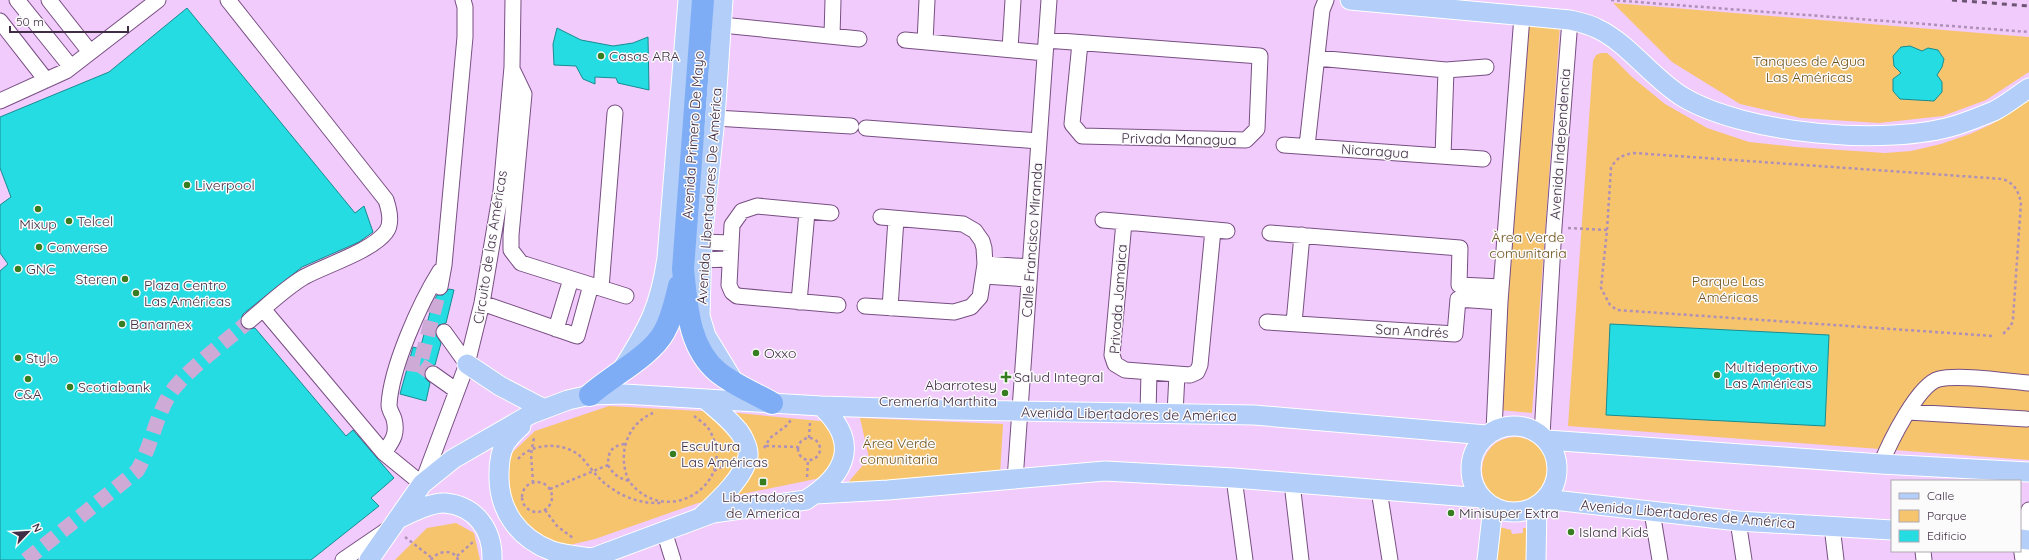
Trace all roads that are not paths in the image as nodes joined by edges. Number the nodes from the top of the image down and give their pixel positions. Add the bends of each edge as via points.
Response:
1 (17, 0) edge
2 (49, 0) edge
3 (158, 0) edge
4 (228, 0) edge
5 (463, 0) edge
6 (513, 0) edge
7 (688, 0) edge
8 (703, 0) edge
9 (724, 0) edge
10 (833, 0) edge
11 (927, 0) edge
12 (1013, 0) edge
13 (1049, 0) edge
14 (1326, 0) edge
15 (1350, 0) edge
16 (1522, 16) junction
17 (1570, 20) junction
18 (0, 21) edge
19 (722, 25) junction
20 (832, 36) junction
21 (859, 39) dead end
22 (905, 40) dead end
23 (925, 42) junction
24 (1080, 43) junction
25 (1045, 46) junction
26 (1010, 49) junction
27 (90, 52) junction
28 (1317, 58) junction
29 (71, 67) junction
30 (512, 67) junction
31 (1486, 67) dead end
32 (1446, 70) junction
33 (46, 80) junction
34 (2029, 88) edge
35 (0, 101) edge
36 (615, 113) dead end
37 (715, 118) junction
38 (851, 126) dead end
39 (866, 128) dead end
40 (1039, 141) junction
41 (1284, 145) dead end
42 (1307, 146) junction
43 (1443, 156) junction
44 (1483, 159) dead end
45 (807, 212) junction
46 (831, 213) dead end
47 (881, 217) dead end
48 (896, 219) junction
49 (1103, 220) dead end
50 (1124, 222) junction
51 (1270, 232) dead end
52 (1302, 235) junction
53 (730, 243) junction
54 (693, 257) junction
55 (729, 259) junction
56 (444, 265) junction
57 (984, 270) junction
58 (1030, 273) junction
59 (572, 279) junction
60 (596, 286) junction
61 (440, 287) tunnel mouth
62 (1501, 287) junction
63 (626, 296) dead end
64 (800, 302) junction
65 (1500, 302) junction
66 (482, 303) junction
67 (838, 305) dead end
68 (864, 306) dead end
69 (890, 308) junction
70 (263, 309) junction
71 (249, 321) tunnel mouth
72 (1267, 322) dead end
73 (1294, 323) junction
74 (556, 329) junction
75 (444, 332) dead end
76 (467, 364) junction
77 (622, 370) junction
78 (1149, 372) junction
79 (433, 374) tunnel mouth
80 (1177, 374) junction
81 (2028, 383) edge
82 (457, 391) junction
83 (590, 395) junction
84 (705, 399) junction
85 (772, 403) junction
86 (821, 406) junction
87 (538, 411) junction
88 (1020, 412) junction
89 (1908, 412) junction
90 (1148, 414) junction
91 (1175, 414) junction
92 (2026, 419) dead end
93 (1490, 432) junction
94 (1544, 438) junction
95 (384, 453) junction
96 (1881, 464) junction
97 (2029, 472) edge
98 (1234, 478) junction
99 (1015, 480) junction
100 (1292, 483) junction
101 (422, 484) junction
102 (1379, 490) junction
103 (815, 494) junction
104 (1488, 502) junction
105 (1541, 502) junction
106 (2029, 510) edge
107 (1652, 512) junction
108 (700, 518) junction
109 (1738, 521) junction
110 (394, 524) junction
111 (1832, 526) junction
112 (1891, 530) edge
113 (664, 531) junction
114 (2021, 536) edge
115 (2021, 546) edge
116 (589, 559) edge
117 (343, 560) edge
118 (369, 560) edge
119 (492, 560) edge
120 (673, 560) edge
121 (1245, 560) edge
122 (1301, 560) edge
123 (1390, 560) edge
124 (1487, 560) edge
125 (1536, 560) edge
126 (1660, 560) edge
127 (1744, 560) edge
128 (1836, 560) edge
129 (2023, 560) edge

1 - 29 street
2 - 27 street
3 - 27 street
4 - 70 street via 386,200 390,214 387,231 376,242 304,277
5 - 56 street via 465,37
6 - 30 street, Circuito de las Américas
7 - 77 main road via 663,286 656,310 644,335
8 - 54 highway, Avenida Primero De Mayo
9 - 19 main road, Avenida Libertadores De América
10 - 20 street
11 - 23 street
12 - 26 street
13 - 25 street, Calle Francisco Miranda
14 - 28 street via 1322,10
15 - 16 main road
16 - 17 main road
16 - 62 street
17 - 34 main road via 1589,25 1610,36 1656,77 1706,109 1735,120 1810,132 1881,137 1920,133 1956,125 1995,111
17 - 94 street, Avenida Independencia via 1554,227
18 - 33 street
19 - 20 street
19 - 37 main road, Avenida Libertadores De América
20 - 21 street
22 - 23 street, Privada Managua
23 - 26 street, Privada Managua
24 - 24 street, Privada Managua via 1260,56 1257,129 1246,140 1082,136 1072,124
24 - 25 street, Privada Managua
25 - 26 street, Privada Managua
25 - 40 street, Calle Francisco Miranda
27 - 29 street
28 - 32 street
28 - 42 street
29 - 33 street
30 - 59 street via 524,94 511,250 521,263
30 - 66 street, Circuito de las Américas via 501,191
31 - 32 street
32 - 43 street
33 - 35 street
36 - 60 street
37 - 38 street
37 - 54 main road, Avenida Libertadores De América
39 - 40 street
40 - 58 street, Calle Francisco Miranda
41 - 42 street, Nicaragua
42 - 43 street, Nicaragua
43 - 44 street, Nicaragua
45 - 46 street
45 - 53 street via 757,206 748,208 742,211 732,225
45 - 64 street
47 - 48 street
48 - 57 street via 963,224 970,227 982,241
48 - 69 street
49 - 50 street, Privada Jamaica
50 - 78 street, Privada Jamaica via 1112,355 1116,364 1124,370
50 - 80 street, Privada Jamaica via 1220,230 1200,365 1197,372 1190,375
51 - 52 street
52 - 62 street via 1460,248 1459,285
52 - 73 street
53 - 54 street
53 - 55 street
54 - 55 street
54 - 77 highway, Avenida Primero De Mayo via 664,333 654,346
54 - 85 highway, Avenida Primero De Mayo via 687,313 701,352 717,371
55 - 64 street via 729,285 737,296
56 - 61 street
56 - 95 street via 431,286 402,362 389,406 396,435
57 - 58 street
57 - 69 street via 980,297 966,309 954,312
58 - 88 street, Calle Francisco Miranda
59 - 60 street
59 - 74 street
60 - 63 street
60 - 74 street via 577,336
62 - 65 street
64 - 67 street
65 - 73 street, San Andrés via 1458,299 1455,334
65 - 93 street
66 - 74 street
66 - 76 street, Circuito de las Américas
68 - 69 street
70 - 71 street
70 - 95 street
72 - 73 street, San Andrés
75 - 76 street
76 - 82 street, Circuito de las Américas
76 - 87 main road
77 - 83 highway, Avenida Primero De Mayo
78 - 80 street, Privada Jamaica
78 - 90 street
79 - 82 street
80 - 91 street
81 - 89 street via 1951,377 1938,379 1919,394
82 - 101 street, Circuito de las Américas
83 - 84 main road via 624,394
83 - 87 main road
84 - 85 main road
84 - 108 main road via 737,429 748,456 727,492
85 - 86 main road, Avenida Libertadores de América
86 - 88 main road, Avenida Libertadores de América
86 - 103 main road via 839,426 844,438 845,452 841,466
87 - 101 main road via 452,459
87 - 116 main road via 505,444 499,463 498,488 503,508 518,528 537,543 553,551
88 - 90 main road, Avenida Libertadores de América
88 - 99 street, Calle Francisco Miranda
89 - 92 street
89 - 96 street
90 - 91 main road, Avenida Libertadores de América
91 - 93 main road, Avenida Libertadores de América via 1254,415
93 - 94 main road via 1506,426 1519,425
93 - 104 main road via 1474,451 1471,460 1472,480
94 - 96 main road
94 - 105 main road via 1554,454 1557,470 1556,481
95 - 101 street
96 - 97 main road
98 - 99 main road via 1105,471
98 - 100 main road
98 - 121 street
99 - 103 main road
100 - 102 main road
100 - 122 street
101 - 110 main road
102 - 104 main road
102 - 123 street
103 - 108 main road via 806,500 713,513
104 - 105 main road via 1508,512 1523,511
104 - 124 main road
105 - 107 main road, Avenida Libertadores de América
105 - 125 main road
106 - 114 street
107 - 109 main road, Avenida Libertadores de América
107 - 126 street
108 - 113 main road
109 - 111 main road, Avenida Libertadores de América
109 - 127 street
110 - 117 street
110 - 118 main road
110 - 119 main road via 414,510 444,503 468,510 484,525 493,545
111 - 112 main road, Avenida Libertadores de América
111 - 128 street
113 - 116 main road
113 - 120 street
115 - 129 street

